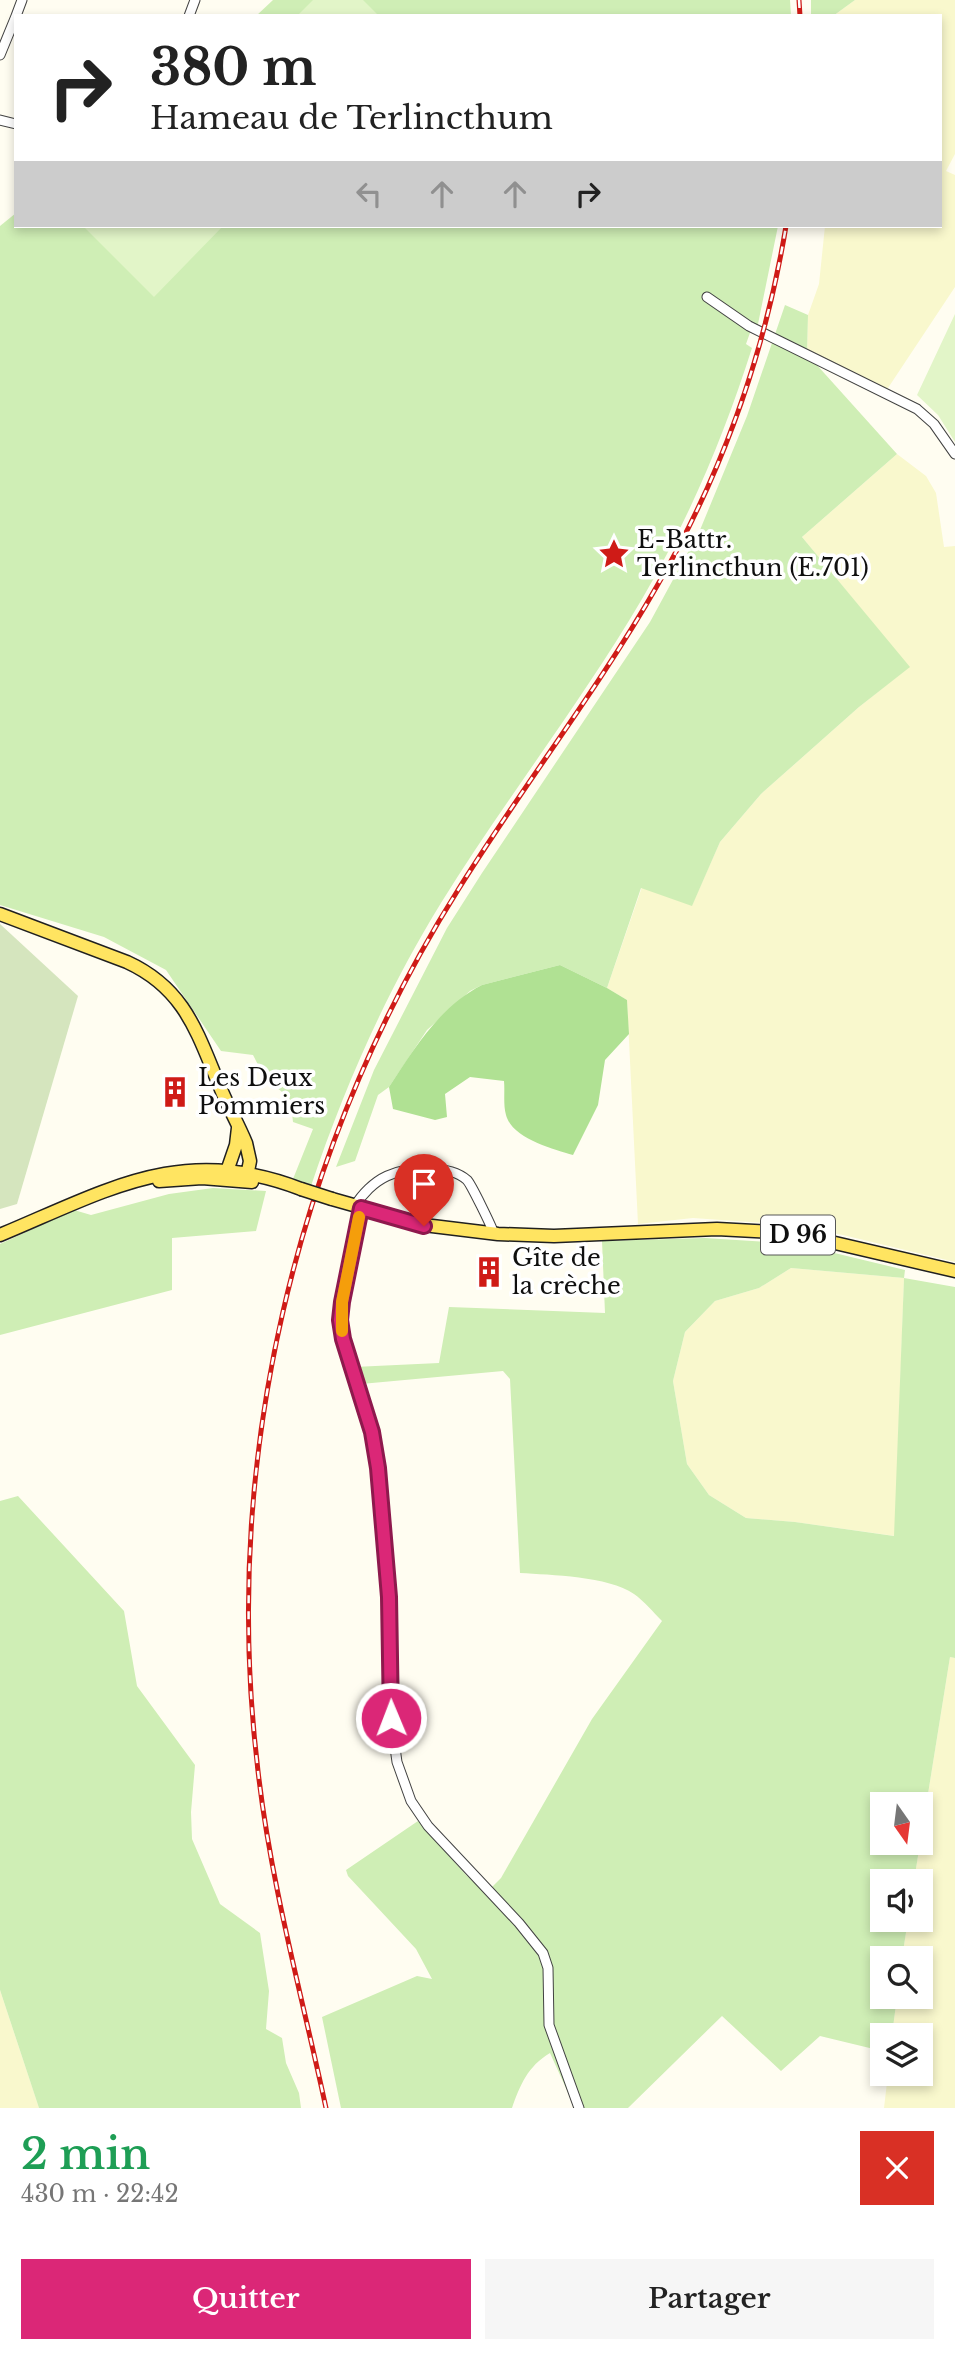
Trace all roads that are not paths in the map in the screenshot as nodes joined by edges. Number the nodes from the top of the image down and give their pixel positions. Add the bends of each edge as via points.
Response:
1 (14, 21) edge
2 (0, 55) edge
3 (707, 297) dead end
4 (955, 454) edge
5 (0, 914) edge
6 (238, 1127) junction
7 (225, 1175) junction
8 (247, 1177) junction
9 (358, 1207) junction
10 (494, 1234) junction
11 (0, 1235) edge
12 (955, 1271) edge
13 (579, 2108) edge

1 - 2 street
3 - 4 street via 749,326 917,409
5 - 6 main road via 111,955 166,987 191,1020
6 - 7 main road
6 - 8 main road via 249,1153
7 - 8 main road, D 96
7 - 11 main road, D 96 via 186,1169 167,1172 130,1182
8 - 9 main road, D 96, bridge via 272,1178
9 - 10 main road, D 96 via 424,1226
9 - 10 street via 370,1188 388,1175 446,1170 470,1184
9 - 13 street via 340,1320 378,1468 389,1597 391,1726 399,1768 411,1801 428,1826 543,1953 548,1968 549,2025
10 - 12 main road, D 96 via 717,1228 772,1232

